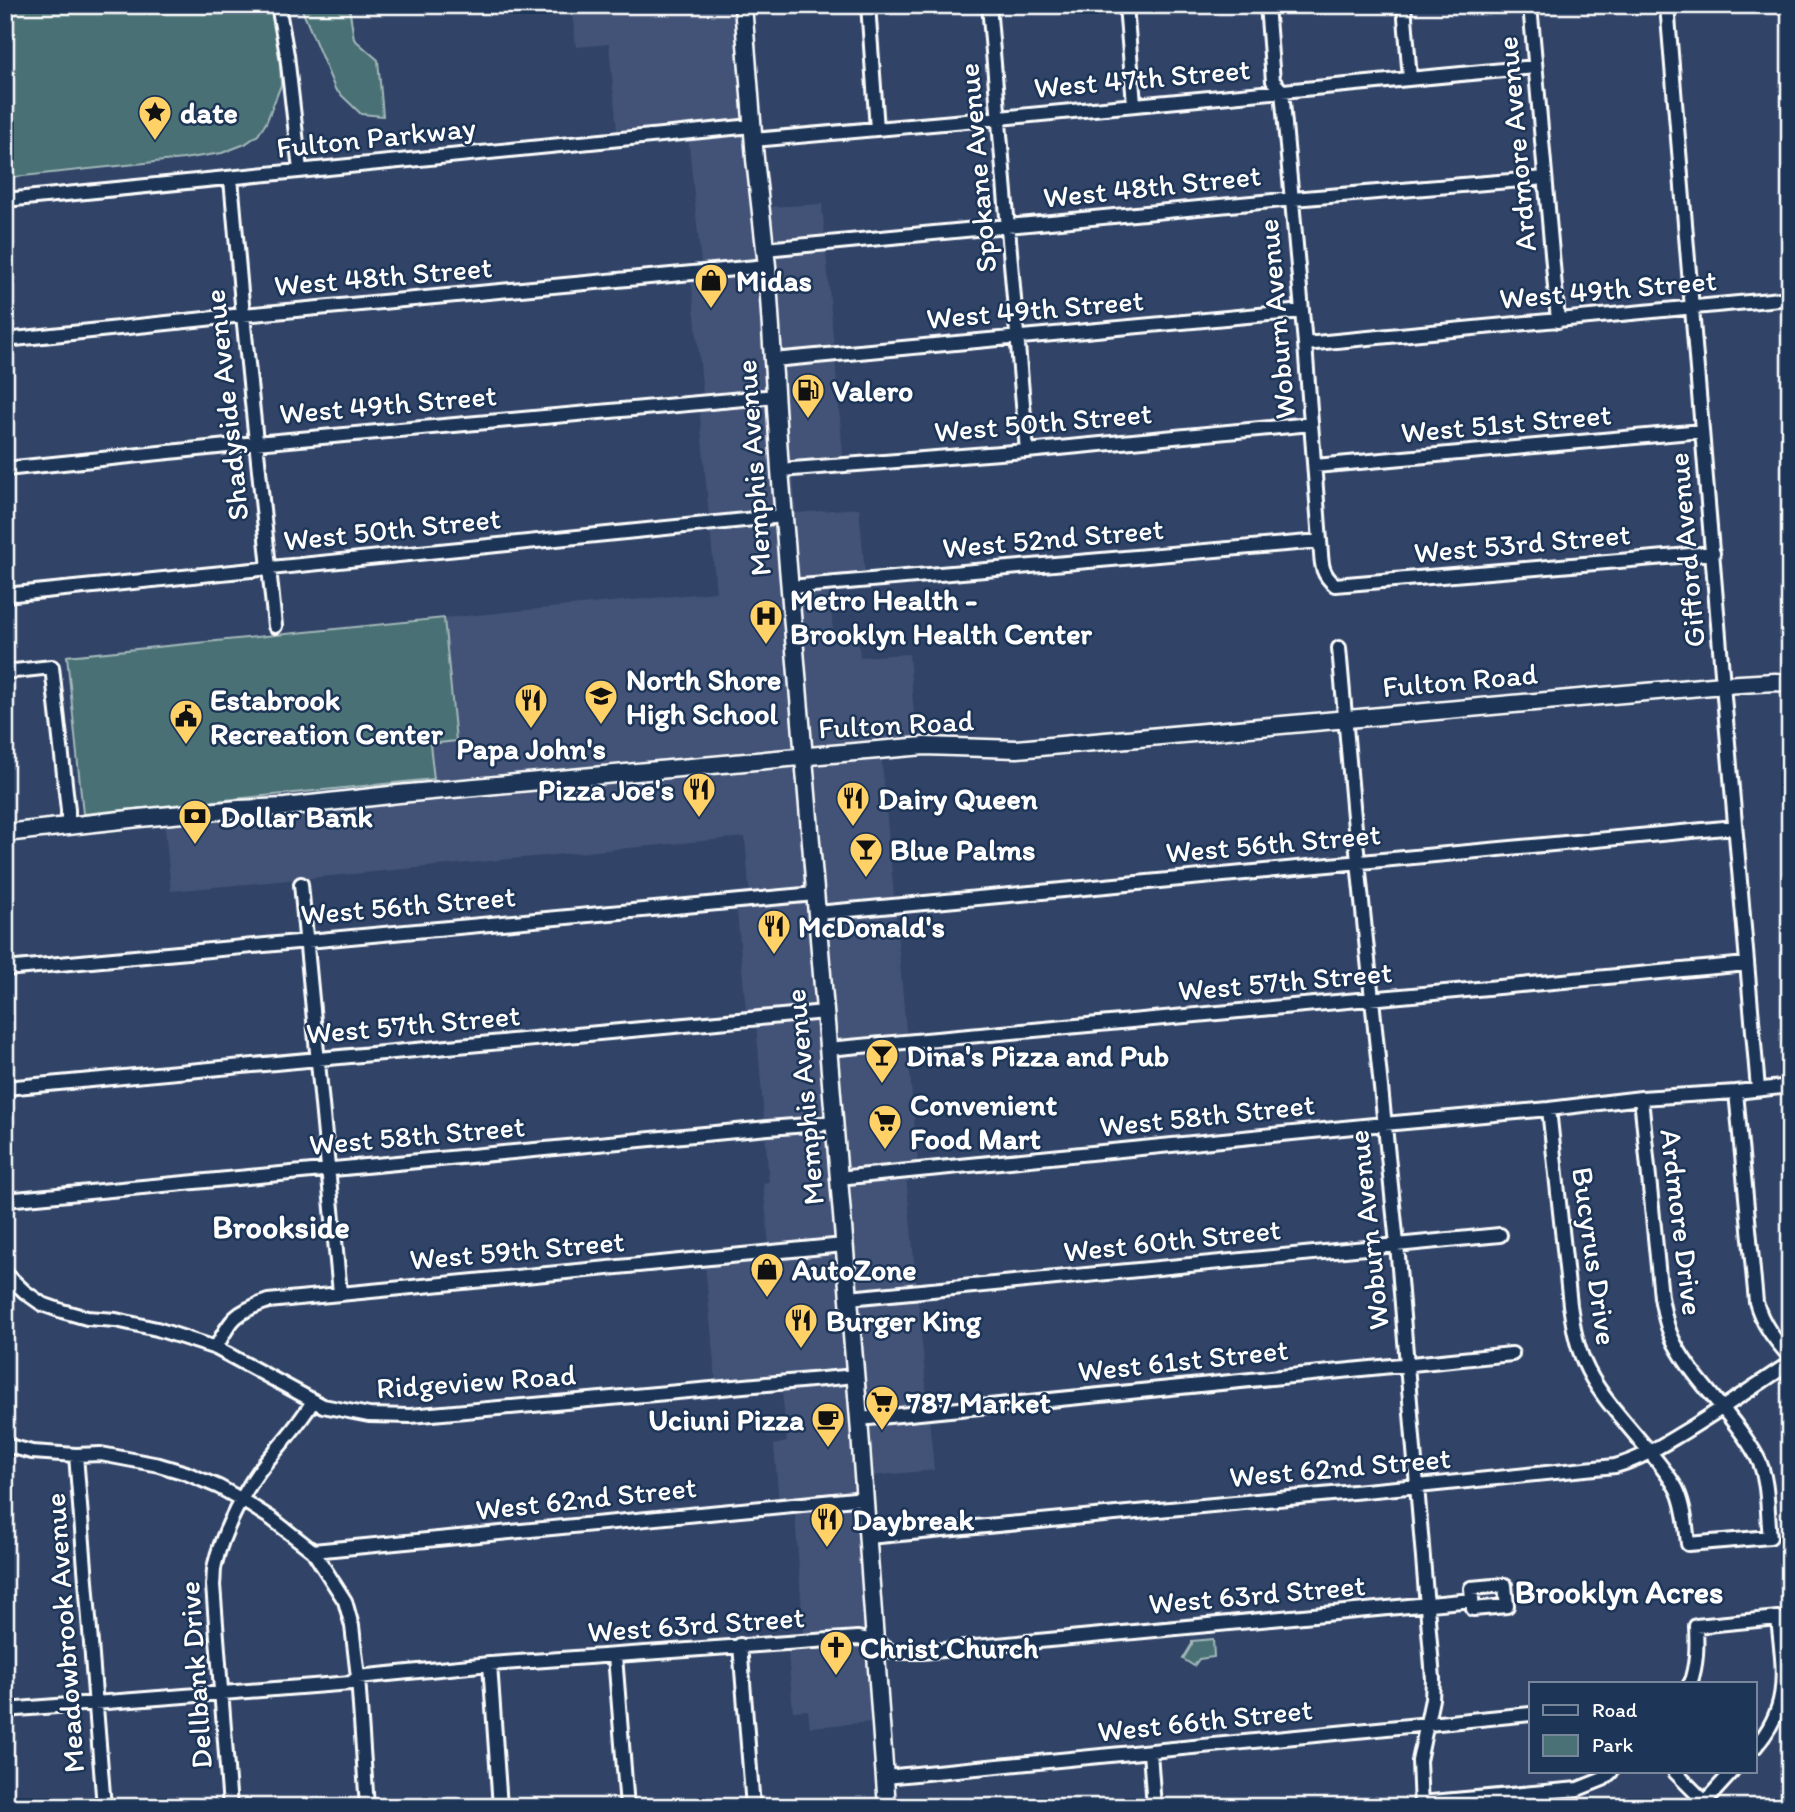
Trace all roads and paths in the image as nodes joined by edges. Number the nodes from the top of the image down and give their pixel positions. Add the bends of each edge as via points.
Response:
1 (278, 5) edge
2 (743, 5) edge
3 (868, 5) edge
4 (989, 5) edge
5 (1126, 5) edge
6 (1268, 5) edge
7 (1404, 5) edge
8 (1530, 5) edge
9 (1667, 5) edge
10 (1535, 67) junction
11 (1410, 79) junction
12 (1282, 91) junction
13 (1134, 104) junction
14 (999, 118) junction
15 (877, 129) junction
16 (753, 133) junction
17 (300, 170) junction
18 (1545, 178) junction
19 (231, 179) junction
20 (1293, 199) junction
21 (5, 200) edge
22 (1008, 226) junction
23 (765, 249) junction
24 (767, 266) junction
25 (1790, 298) edge
26 (1692, 308) junction
27 (1303, 311) junction
28 (243, 315) junction
29 (1558, 321) junction
30 (1018, 337) junction
31 (5, 340) edge
32 (1305, 344) junction
33 (773, 360) junction
34 (776, 396) junction
35 (1311, 424) junction
36 (1702, 431) junction
37 (256, 443) junction
38 (1027, 451) junction
39 (1315, 466) junction
40 (5, 469) edge
41 (780, 470) junction
42 (784, 516) junction
43 (1320, 541) junction
44 (1713, 553) junction
45 (270, 568) junction
46 (1335, 585) joint
47 (790, 587) junction
48 (5, 595) edge
49 (275, 626) dead end
50 (1339, 648) dead end
51 (5, 672) edge
52 (1790, 683) edge
53 (1723, 685) junction
54 (1345, 719) junction
55 (805, 757) junction
56 (68, 826) junction
57 (1735, 827) junction
58 (5, 833) edge
59 (1358, 862) junction
60 (301, 884) dead end
61 (815, 894) junction
62 (817, 913) junction
63 (307, 941) junction
64 (1747, 964) junction
65 (5, 969) edge
66 (1371, 1000) junction
67 (825, 1012) junction
68 (828, 1049) junction
69 (318, 1059) junction
70 (1790, 1086) edge
71 (5, 1088) edge
72 (1758, 1090) junction
73 (1735, 1092) junction
74 (1641, 1098) junction
75 (1549, 1109) junction
76 (834, 1123) junction
77 (1384, 1124) junction
78 (329, 1170) junction
79 (838, 1178) junction
80 (5, 1200) edge
81 (1500, 1235) dead end
82 (1397, 1244) junction
83 (844, 1245) junction
84 (5, 1273) edge
85 (340, 1293) junction
86 (849, 1297) junction
87 (216, 1348) junction
88 (1512, 1354) dead end
89 (1790, 1357) edge
90 (1790, 1363) edge
91 (1408, 1364) junction
92 (856, 1376) junction
93 (313, 1401) junction
94 (1722, 1409) junction
95 (859, 1419) junction
96 (5, 1446) edge
97 (1650, 1452) junction
98 (76, 1455) junction
99 (1418, 1486) junction
100 (865, 1497) junction
101 (242, 1500) junction
102 (868, 1537) junction
103 (1731, 1540) joint
104 (313, 1551) junction
105 (1472, 1600) dead end
106 (1427, 1605) junction
107 (874, 1641) junction
108 (740, 1645) junction
109 (615, 1656) junction
110 (490, 1664) junction
111 (358, 1677) junction
112 (1691, 1682) edge
113 (221, 1692) junction
114 (96, 1702) junction
115 (5, 1710) edge
116 (1529, 1714) edge
117 (1426, 1724) junction
118 (1756, 1746) edge
119 (1150, 1752) junction
120 (1610, 1773) edge
121 (1676, 1773) edge
122 (1731, 1773) edge
123 (885, 1777) junction
124 (1421, 1805) edge
125 (1705, 1805) edge
126 (104, 1807) edge
127 (230, 1807) edge
128 (367, 1807) edge
129 (500, 1807) edge
130 (627, 1807) edge
131 (753, 1807) edge
132 (887, 1807) edge
133 (1154, 1807) edge

1 - 17 street
2 - 16 main road, Memphis Avenue
3 - 15 street
4 - 14 street, Spokane Avenue
5 - 13 street
6 - 12 street, Woburn Avenue via 1273,81
7 - 11 street
8 - 10 street, Ardmore Avenue
9 - 26 street, Gifford Avenue
10 - 11 street, West 47th Street
10 - 18 street, Ardmore Avenue
11 - 12 street, West 47th Street
12 - 13 street, West 47th Street
12 - 20 street, Woburn Avenue
13 - 14 street, West 47th Street
14 - 15 street, West 47th Street
14 - 22 street, Spokane Avenue
15 - 16 street, West 47th Street
16 - 17 street, Fulton Parkway
16 - 23 main road, Memphis Avenue
17 - 19 street, Fulton Parkway
18 - 20 street, West 48th Street
18 - 29 street, Ardmore Avenue
19 - 21 street, Fulton Parkway
19 - 28 street, Shadyside Avenue
20 - 22 street, West 48th Street
20 - 27 street, Woburn Avenue
22 - 23 street, West 48th Street
22 - 30 street, Spokane Avenue
23 - 24 main road, Memphis Avenue
24 - 28 street, West 48th Street
24 - 33 main road, Memphis Avenue
25 - 26 street, West 49th Street
26 - 29 street, West 49th Street
26 - 36 street, Gifford Avenue
27 - 30 street, West 49th Street
27 - 32 street, Woburn Avenue
28 - 31 street, West 48th Street
28 - 37 street, Shadyside Avenue
29 - 32 street, West 49th Street
30 - 33 street, West 49th Street
30 - 38 street, Spokane Avenue
32 - 35 street, Woburn Avenue
33 - 34 main road, Memphis Avenue
34 - 37 street, West 49th Street
34 - 41 main road, Memphis Avenue
35 - 38 street, West 50th Street
35 - 39 street, Woburn Avenue
36 - 39 street, West 51st Street
36 - 44 street, Gifford Avenue
37 - 40 street, West 49th Street
37 - 45 street, Shadyside Avenue
38 - 41 street, West 50th Street
39 - 43 street, Woburn Avenue
41 - 42 main road, Memphis Avenue
42 - 45 street, West 50th Street
42 - 47 main road, Memphis Avenue
43 - 46 street, Woburn Avenue via 1326,578
43 - 47 street, West 52nd Street
44 - 46 street, West 53rd Street
44 - 53 street, Gifford Avenue
45 - 48 street, West 50th Street
45 - 49 street, Shadyside Avenue
47 - 55 main road, Memphis Avenue
50 - 54 street, Woburn Avenue
51 - 56 street via 52,667
52 - 53 main road, Fulton Road
53 - 54 main road, Fulton Road
53 - 57 street, Gifford Avenue
54 - 55 main road, Fulton Road via 1017,749 924,747
54 - 59 street, Woburn Avenue
55 - 56 main road, Fulton Road
55 - 61 main road, Memphis Avenue
56 - 58 main road, Fulton Road
57 - 59 street, West 56th Street
57 - 64 street, Gifford Avenue
59 - 62 street, West 56th Street
59 - 66 street, Woburn Avenue
60 - 63 street
61 - 62 main road, Memphis Avenue
61 - 63 street, West 56th Street
62 - 67 main road, Memphis Avenue
63 - 65 street, West 56th Street
63 - 69 street
64 - 66 street, West 57th Street
64 - 72 street, Gifford Avenue
66 - 68 street, West 57th Street
66 - 77 street, Woburn Avenue
67 - 68 main road, Memphis Avenue
67 - 69 street, West 57th Street
68 - 76 main road, Memphis Avenue
69 - 71 street, West 57th Street
69 - 78 street
70 - 72 street, West 58th Street
72 - 73 street, West 58th Street
73 - 74 street, West 58th Street
73 - 89 street via 1756,1302 1772,1336
74 - 75 street, West 58th Street
74 - 94 street, Ardmore Drive via 1666,1323 1685,1361
75 - 77 street, West 58th Street
75 - 97 street, Bucyrus Drive via 1574,1332 1595,1384
76 - 78 street, West 58th Street
76 - 79 main road, Memphis Avenue
77 - 79 street, West 58th Street
77 - 82 street, Woburn Avenue
78 - 80 street, West 58th Street
78 - 85 street
79 - 83 main road, Memphis Avenue
81 - 82 street, West 60th Street
82 - 86 street, West 60th Street
82 - 91 street, Woburn Avenue
83 - 85 street, West 59th Street
83 - 86 main road, Memphis Avenue
84 - 87 street, Ridgeview Road via 42,1304 88,1318 157,1328
85 - 87 street, West 59th Street via 268,1301 245,1309 226,1328
86 - 92 main road, Memphis Avenue
87 - 93 street, Ridgeview Road
88 - 91 street, West 61st Street
90 - 94 street, West 62nd Street
91 - 95 street, West 61st Street
91 - 99 street, Woburn Avenue
92 - 93 street, Ridgeview Road via 410,1416 369,1415
92 - 95 main road, Memphis Avenue
93 - 101 street, Dellbank Drive
94 - 97 street, West 62nd Street
94 - 103 street, Ardmore Drive via 1758,1459 1770,1537
95 - 100 main road, Memphis Avenue
96 - 98 street
97 - 99 street, West 62nd Street via 1615,1466
97 - 103 street, Bucyrus Drive via 1678,1490 1688,1544
98 - 101 street via 101,1454 159,1465
98 - 114 street, Meadowbrook Avenue
99 - 102 street, West 62nd Street
99 - 106 street, Woburn Avenue
100 - 102 main road, Memphis Avenue
100 - 104 street, West 62nd Street
101 - 104 street
101 - 113 street, Dellbank Drive via 214,1566
102 - 107 main road, Memphis Avenue
104 - 111 street via 345,1601
105 - 106 street, West 63rd Street
106 - 107 street, West 63rd Street via 922,1653 892,1652
106 - 117 street, Woburn Avenue via 1433,1679
107 - 108 street, West 63rd Street
107 - 123 main road, Memphis Avenue
108 - 109 street, West 63rd Street
108 - 131 street
109 - 110 street, West 63rd Street
109 - 130 street
110 - 111 street, West 63rd Street
110 - 129 street
111 - 113 street, West 63rd Street via 351,1683
111 - 128 street
112 - 118 street via 1698,1651 1696,1626 1778,1618 1783,1689 1777,1715
113 - 114 street, West 63rd Street
113 - 127 street, Dellbank Drive
114 - 115 street, West 63rd Street
114 - 126 street, Meadowbrook Avenue
116 - 117 street, West 66th Street
117 - 119 street, West 66th Street
117 - 124 street, Woburn Avenue via 1419,1761
119 - 123 street, West 66th Street
119 - 133 street
120 - 124 street via 1578,1789
121 - 125 street
122 - 125 street
123 - 132 main road, Memphis Avenue

